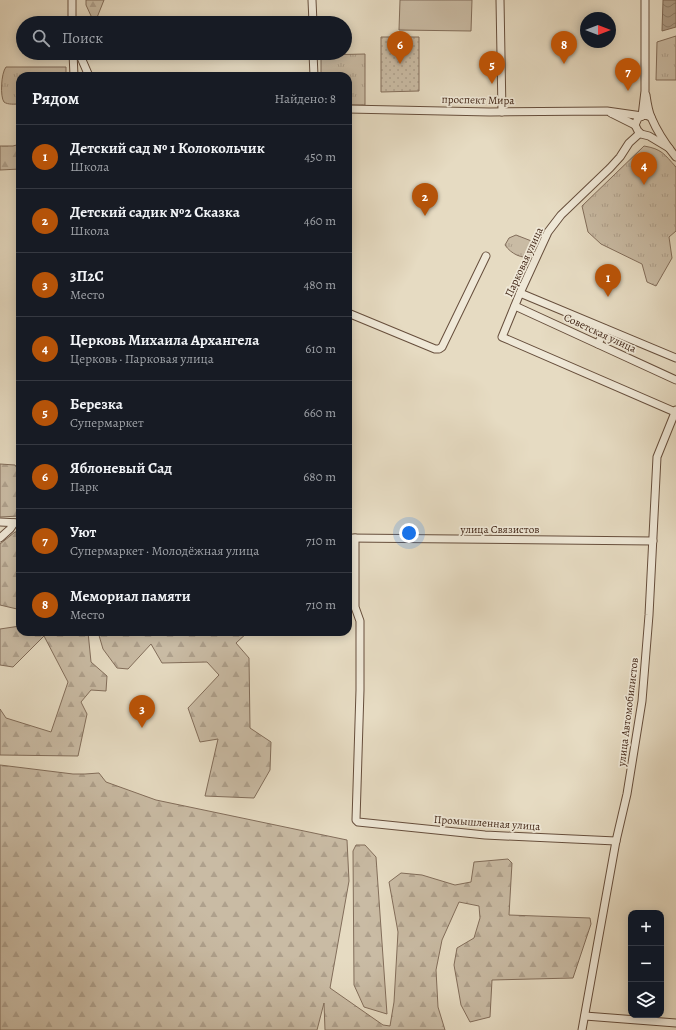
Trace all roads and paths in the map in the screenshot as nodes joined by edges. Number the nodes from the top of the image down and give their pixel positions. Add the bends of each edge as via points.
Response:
1 (72, 0) edge
2 (312, 0) edge
3 (500, 0) edge
4 (645, 0) edge
5 (72, 16) edge
6 (312, 16) edge
7 (74, 60) edge
8 (82, 60) edge
9 (313, 60) edge
10 (74, 63) junction
11 (84, 63) junction
12 (74, 72) edge
13 (87, 72) edge
14 (314, 72) edge
15 (645, 91) junction
16 (501, 108) junction
17 (352, 109) edge
18 (607, 111) junction
19 (642, 116) junction
20 (651, 117) junction
21 (635, 125) junction
22 (655, 125) junction
23 (643, 134) junction
24 (669, 148) junction
25 (676, 157) edge
26 (486, 256) dead end
27 (520, 293) junction
28 (515, 306) junction
29 (352, 315) edge
30 (605, 329) junction
31 (598, 344) junction
32 (676, 358) edge
33 (676, 380) edge
34 (676, 411) edge
35 (0, 522) edge
36 (16, 523) edge
37 (16, 524) edge
38 (0, 538) edge
39 (352, 538) edge
40 (653, 541) junction
41 (616, 841) junction
42 (585, 1016) junction
43 (676, 1022) edge
44 (582, 1030) edge

1 - 5 street
2 - 6 street
3 - 16 street
4 - 15 street
7 - 10 street
8 - 11 street
9 - 14 street
10 - 11 street
10 - 12 street
11 - 13 street
15 - 19 street
15 - 20 street
16 - 17 street, проспект Мира
16 - 18 street, проспект Мира
18 - 19 street, проспект Мира
18 - 21 street, проспект Мира
19 - 20 street
19 - 21 street
20 - 22 street
21 - 23 street
22 - 23 street via 653,130
22 - 24 street
23 - 24 street
23 - 27 street, Парковая улица via 629,143 615,163 561,215 548,232
24 - 25 street
26 - 29 street via 442,347 438,349
27 - 28 street, Парковая улица
27 - 30 street
28 - 31 street, Советская улица
28 - 34 street, Парковая улица via 502,337
30 - 31 street
30 - 32 street
31 - 33 street, Советская улица
34 - 40 street, улица Автомобилистов via 658,457
35 - 36 street
37 - 38 street
39 - 40 street, улица Связистов
39 - 41 street, Промышленная улица via 355,607 360,620 356,820 485,835
40 - 41 street, улица Автомобилистов via 642,701 627,794
41 - 42 street, улица Автомобилистов
42 - 43 street
42 - 44 street, улица Автомобилистов

